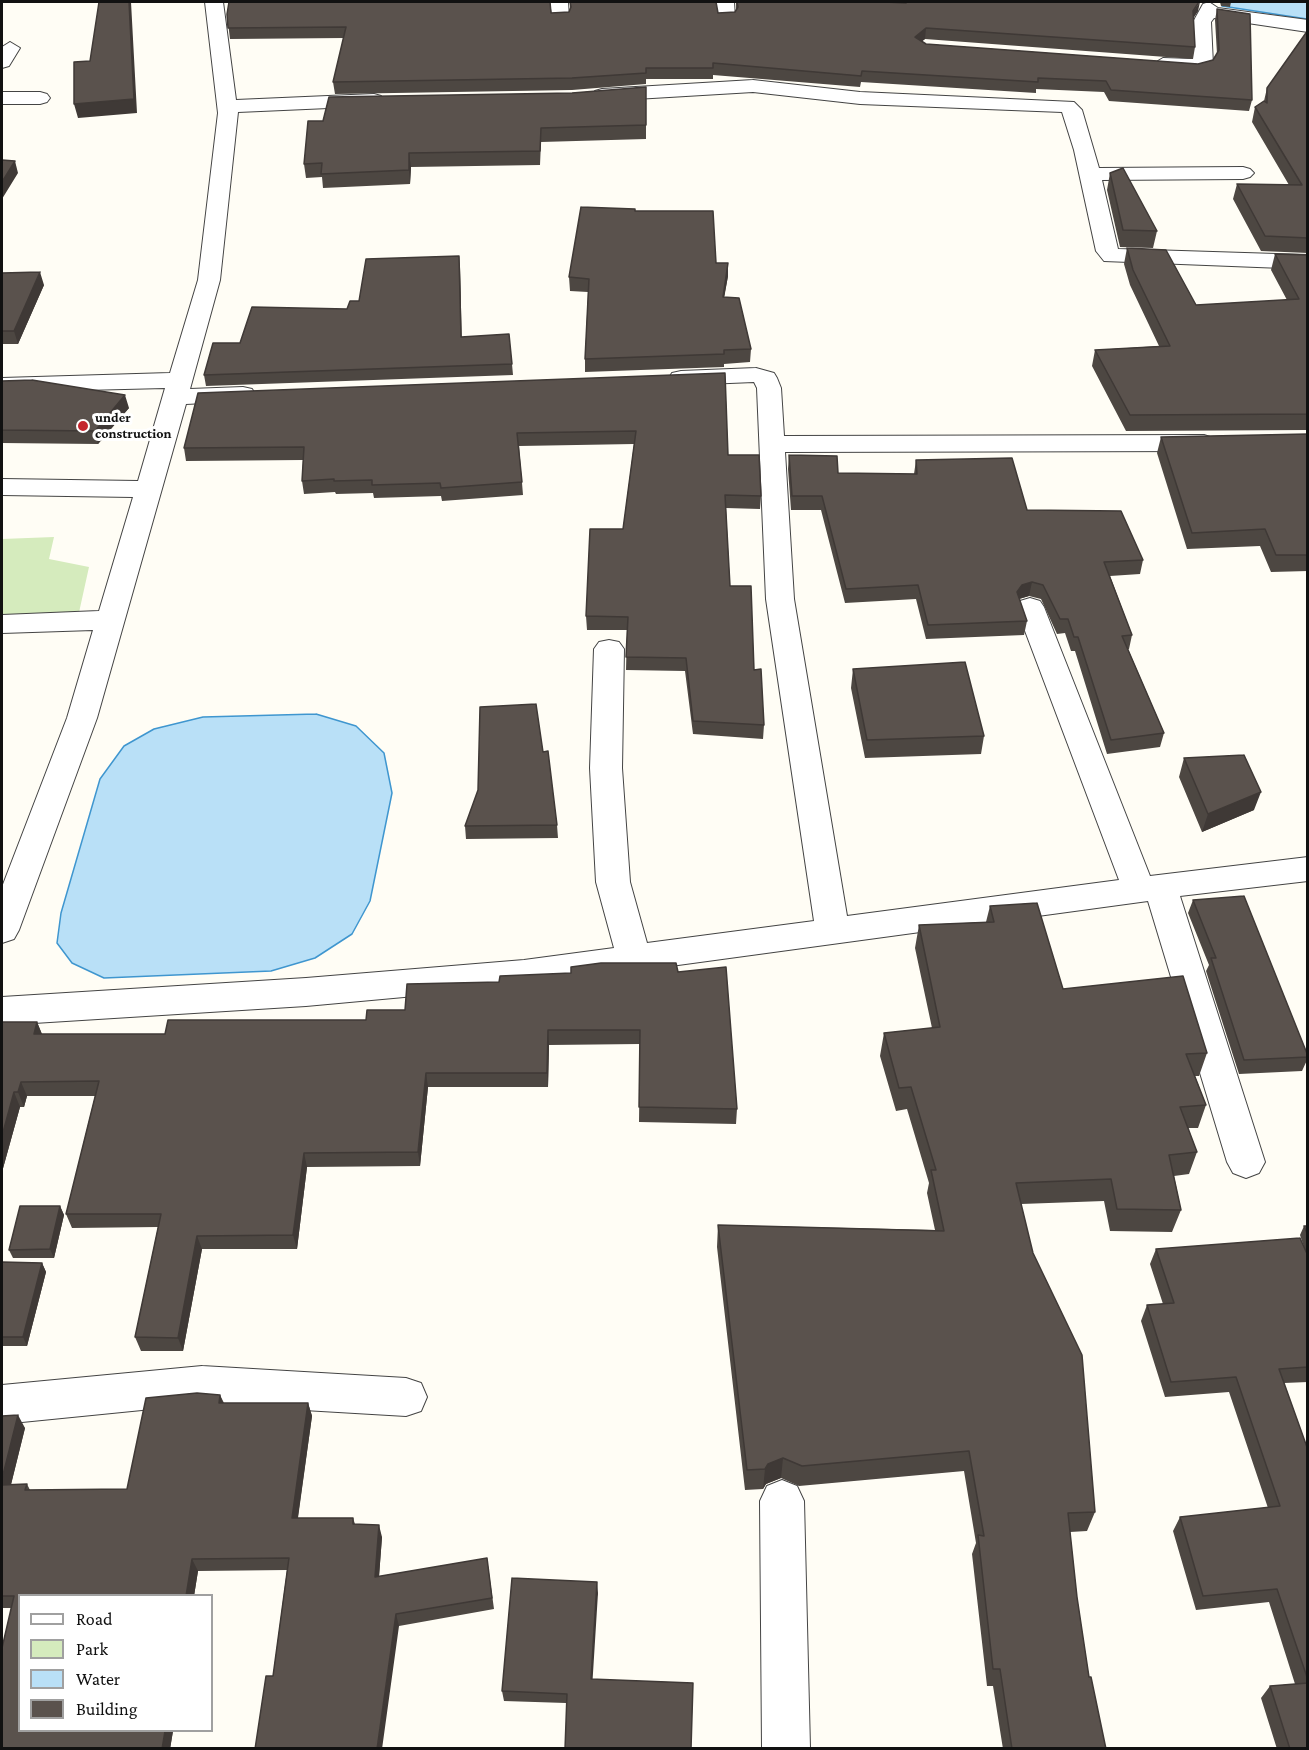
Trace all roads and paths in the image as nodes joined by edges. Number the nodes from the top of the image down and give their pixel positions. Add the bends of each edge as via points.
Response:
1 (214, 2) edge
2 (1209, 7) edge
3 (1308, 26) edge
4 (1149, 63) edge
5 (584, 97) edge
6 (2, 98) edge
7 (40, 98) dead end
8 (392, 99) edge
9 (227, 106) junction
10 (1243, 173) dead end
11 (1088, 174) junction
12 (1308, 262) edge
13 (662, 379) edge
14 (2, 385) edge
15 (179, 388) junction
16 (271, 393) edge
17 (1233, 443) edge
18 (771, 444) junction
19 (2, 487) edge
20 (149, 489) junction
21 (1030, 607) dead end
22 (111, 620) junction
23 (2, 624) edge
24 (609, 649) dead end
25 (1308, 869) edge
26 (1150, 888) junction
27 (2, 930) edge
28 (834, 932) junction
29 (634, 958) junction
30 (2, 1011) edge
31 (1246, 1162) dead end
32 (406, 1396) dead end
33 (2, 1405) edge
34 (782, 1501) dead end
35 (786, 1749) edge

1 - 9 street
2 - 3 street
2 - 4 street via 1202,21 1203,65
5 - 11 street via 729,86 860,98 1067,106 1075,120
6 - 7 street
8 - 9 street
9 - 15 street via 209,280
10 - 11 street
11 - 12 street via 1107,251 1113,256
13 - 18 street via 756,375 765,378 769,388
14 - 15 street
15 - 16 street
15 - 20 street
17 - 18 street
18 - 28 street via 780,599
19 - 20 street
20 - 22 street
21 - 26 street
22 - 23 street
22 - 27 street via 82,718
24 - 29 street via 606,768 613,882
25 - 26 street
26 - 28 street
26 - 31 street
28 - 29 street
29 - 30 street via 524,973 306,992
32 - 33 street via 202,1385
34 - 35 street

